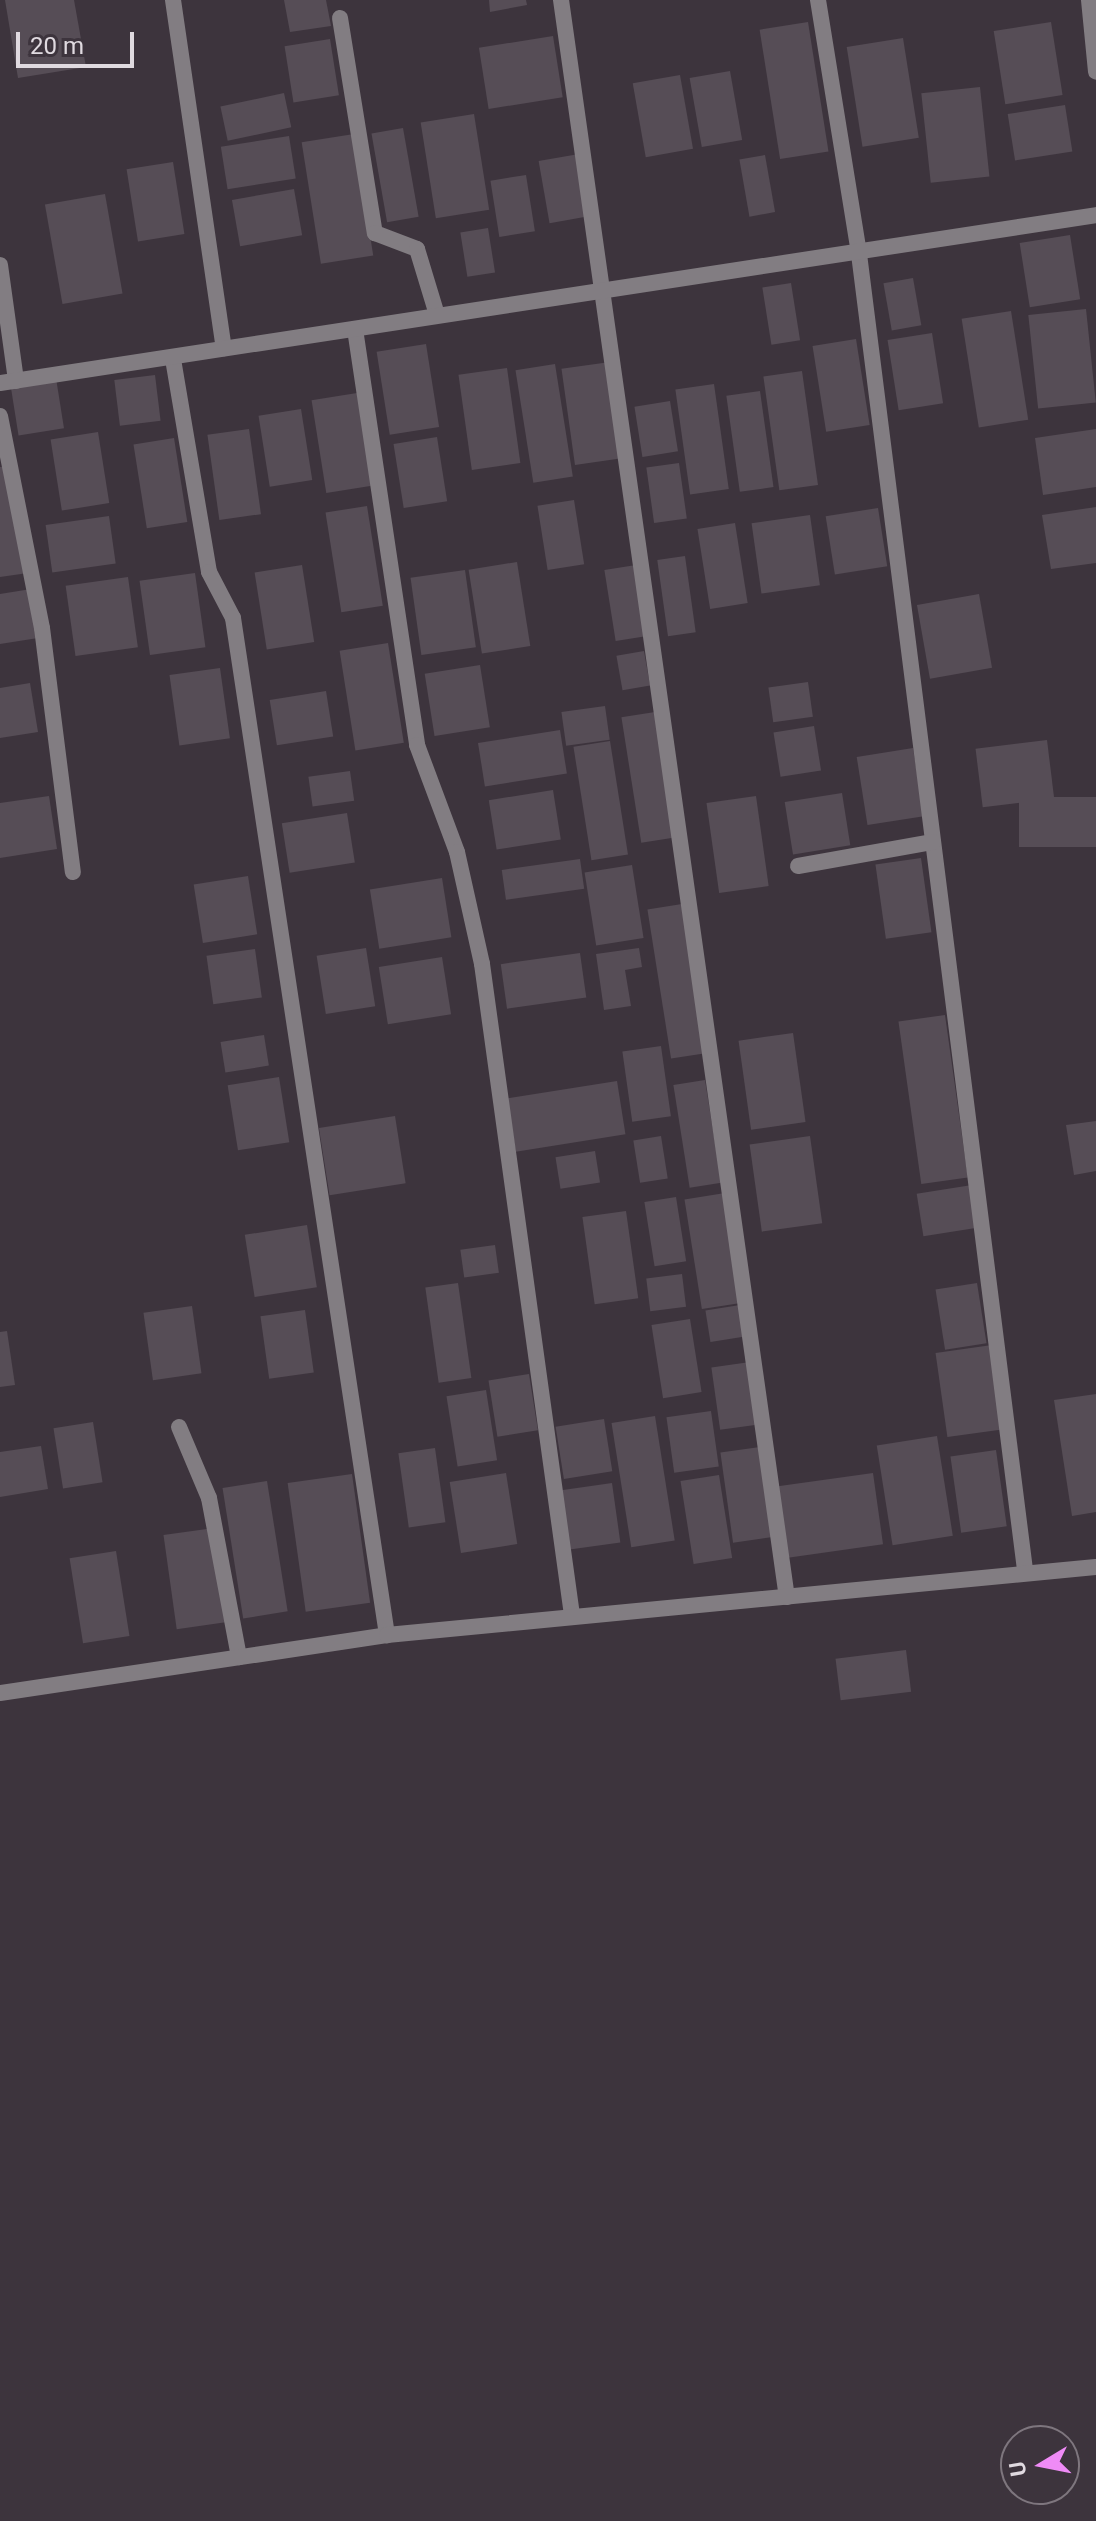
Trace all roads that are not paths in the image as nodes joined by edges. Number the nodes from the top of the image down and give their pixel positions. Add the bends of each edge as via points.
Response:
1 (173, 0) edge
2 (561, 0) edge
3 (818, 0) edge
4 (1089, 0) edge
5 (340, 18) dead end
6 (1096, 72) edge
7 (1096, 215) edge
8 (859, 254) junction
9 (0, 265) edge
10 (606, 290) junction
11 (437, 315) junction
12 (355, 329) junction
13 (224, 348) junction
14 (173, 359) junction
15 (8, 382) edge
16 (0, 416) edge
17 (933, 842) junction
18 (798, 866) dead end
19 (73, 872) dead end
20 (179, 1427) dead end
21 (1096, 1567) edge
22 (1025, 1570) junction
23 (787, 1597) junction
24 (572, 1615) junction
25 (387, 1635) junction
26 (239, 1657) junction
27 (0, 1693) edge

1 - 13 street
2 - 10 street
3 - 8 street
4 - 6 street
5 - 11 street via 375,233 417,249
7 - 8 street
8 - 10 street
8 - 17 street
9 - 15 street
10 - 11 street
10 - 23 street
11 - 12 street
12 - 13 street
12 - 24 street via 417,745 457,852 482,964
13 - 14 street
14 - 15 street
14 - 25 street via 209,572 233,618
16 - 19 street via 42,628
17 - 18 street
17 - 22 street
20 - 26 street via 209,1498
21 - 22 street
22 - 23 street
23 - 24 street
24 - 25 street
25 - 26 street
26 - 27 street

